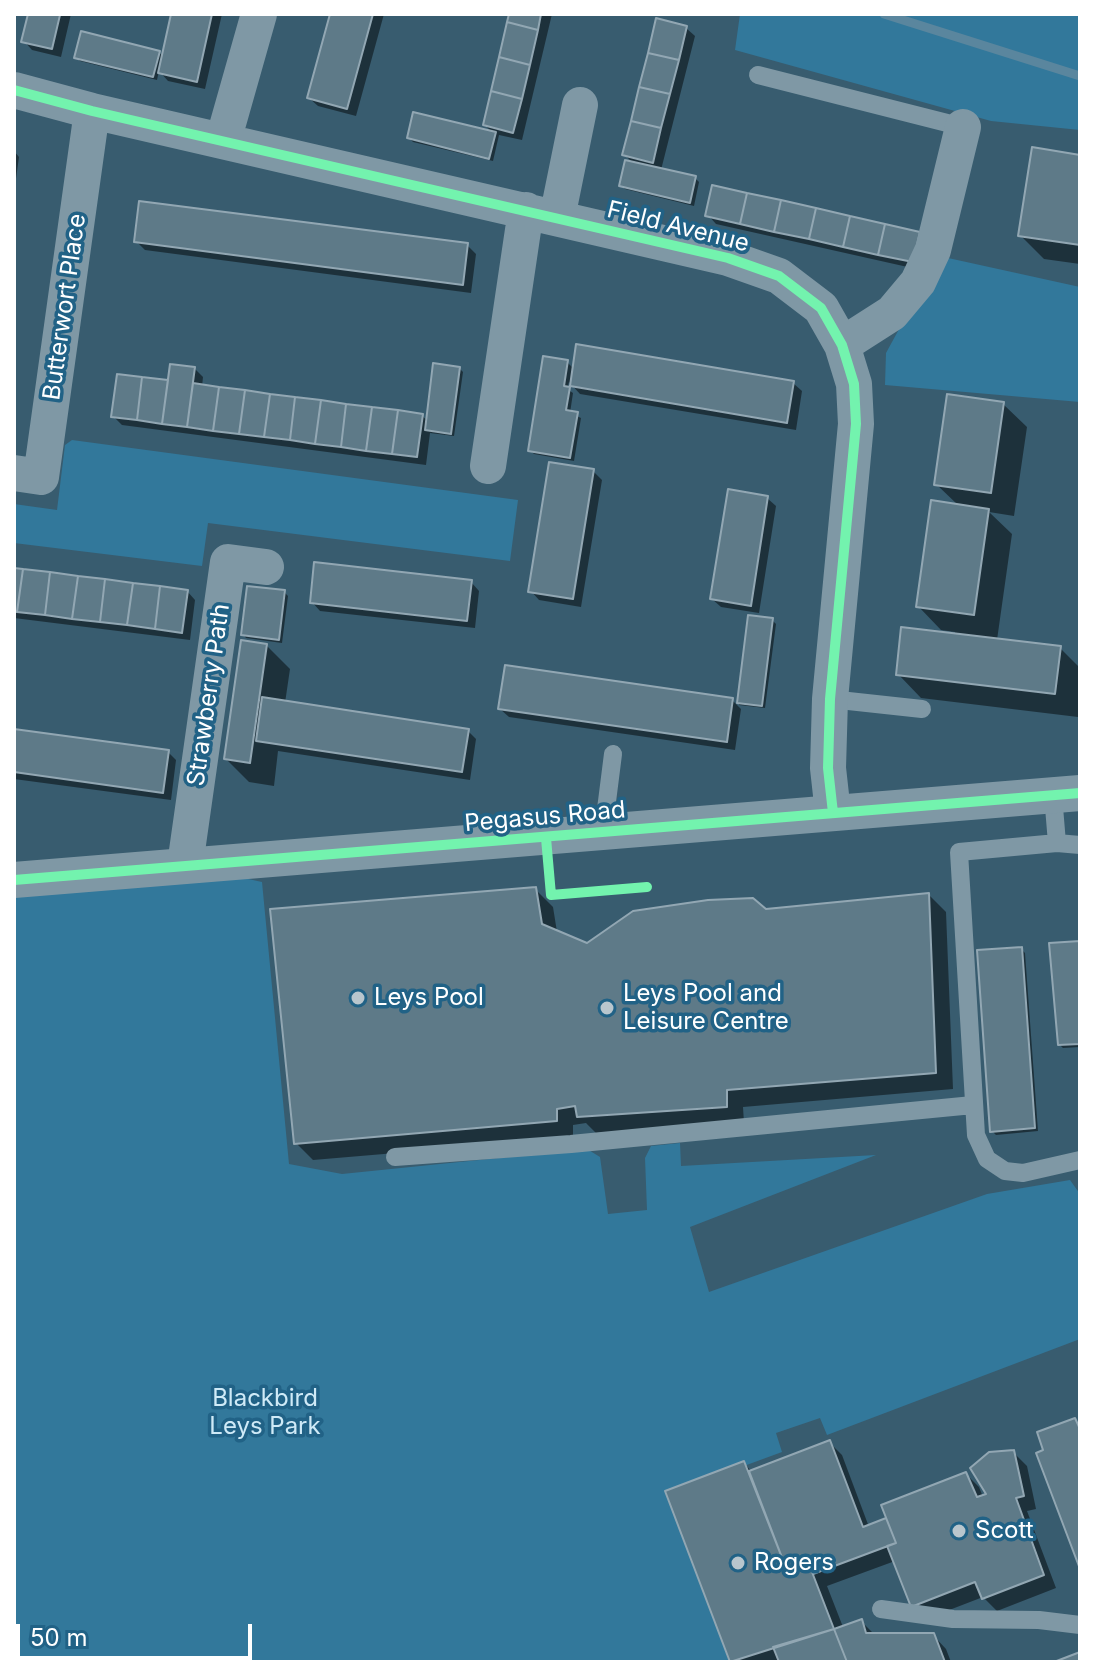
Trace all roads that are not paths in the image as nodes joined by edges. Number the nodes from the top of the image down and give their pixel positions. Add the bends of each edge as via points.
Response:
1 (259, 14) edge
2 (758, 75) dead end
3 (14, 90) edge
4 (580, 105) dead end
5 (92, 111) junction
6 (963, 127) joint
7 (223, 141) junction
8 (541, 214) junction
9 (842, 345) junction
10 (488, 466) dead end
11 (14, 473) edge
12 (266, 567) dead end
13 (830, 699) junction
14 (922, 709) dead end
15 (613, 754) dead end
16 (1067, 794) edge
17 (833, 813) junction
18 (603, 833) junction
19 (1057, 843) junction
20 (1080, 845) edge
21 (185, 865) junction
22 (14, 880) edge
23 (973, 1105) junction
24 (395, 1157) dead end
25 (1080, 1160) edge
26 (881, 1609) dead end
27 (1080, 1625) edge

1 - 7 street
2 - 6 lane
3 - 5 street, Field Avenue
4 - 8 street
5 - 7 street, Field Avenue
5 - 11 street, Butterwort Place via 41,477
6 - 9 street via 933,250 918,282 892,313
7 - 8 street, Field Avenue
8 - 9 street, Field Avenue via 728,258 779,276 821,308
8 - 10 street
9 - 13 street, Field Avenue via 854,384 856,424
12 - 21 street, Strawberry Path via 228,562
13 - 14 lane
13 - 17 street, Field Avenue
15 - 18 lane
16 - 17 street, Pegasus Road
16 - 19 lane
17 - 18 street, Pegasus Road
18 - 21 street, Pegasus Road
19 - 20 lane
19 - 23 lane via 959,852
21 - 22 street, Pegasus Road
23 - 24 lane
23 - 25 lane via 976,1135 987,1159 1005,1171 1023,1173
26 - 27 lane via 953,1619

